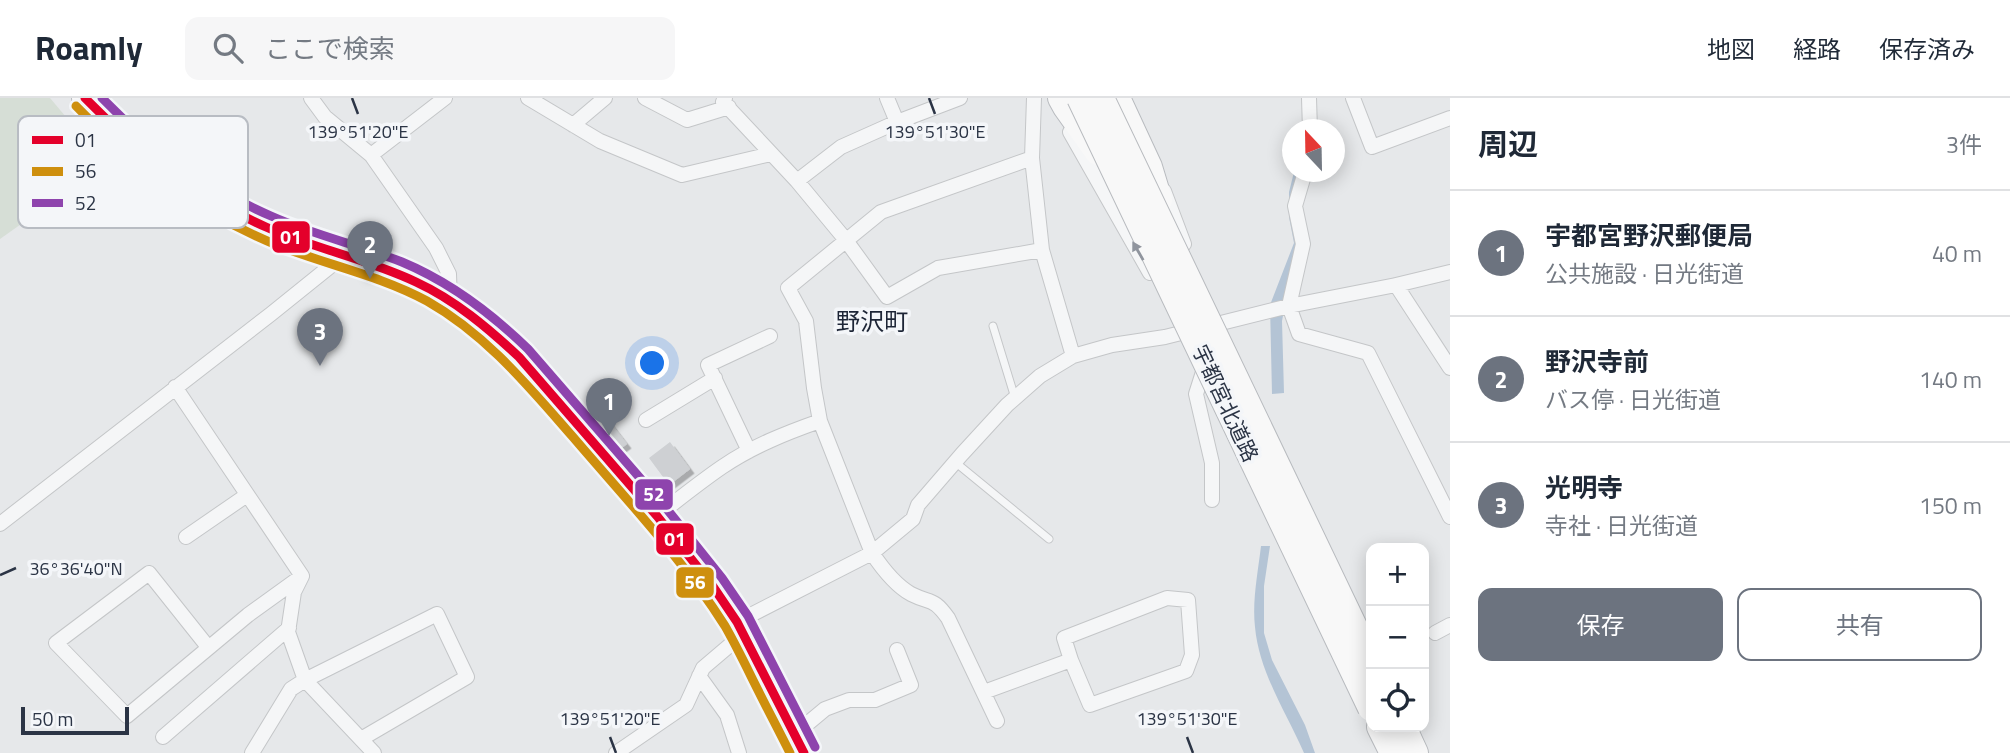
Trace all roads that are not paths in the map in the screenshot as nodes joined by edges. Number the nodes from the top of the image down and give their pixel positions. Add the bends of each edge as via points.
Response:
1 (85, 98) edge
2 (311, 98) edge
3 (445, 98) edge
4 (528, 98) edge
5 (605, 98) edge
6 (645, 98) edge
7 (887, 98) edge
8 (960, 98) edge
9 (1034, 98) edge
10 (1051, 98) edge
11 (1061, 98) edge
12 (1080, 98) edge
13 (1101, 98) edge
14 (1117, 98) edge
15 (1129, 98) edge
16 (1309, 98) edge
17 (1353, 98) edge
18 (727, 103) edge
19 (102, 116) edge
20 (1450, 118) edge
21 (1310, 119) edge
22 (897, 122) junction
23 (573, 125) junction
24 (771, 154) junction
25 (371, 155) junction
26 (1032, 158) junction
27 (1118, 178) junction
28 (797, 181) junction
29 (1302, 182) edge
30 (248, 218) edge
31 (845, 239) junction
32 (1174, 249) junction
33 (1042, 250) junction
34 (343, 256) junction
35 (1450, 272) edge
36 (1396, 285) junction
37 (450, 301) junction
38 (1289, 306) junction
39 (1218, 324) junction
40 (993, 326) dead end
41 (1184, 332) junction
42 (770, 336) dead end
43 (1073, 356) junction
44 (1450, 368) edge
45 (1203, 372) junction
46 (715, 378) junction
47 (175, 387) junction
48 (1015, 399) junction
49 (646, 420) dead end
50 (820, 421) junction
51 (749, 451) junction
52 (955, 462) junction
53 (247, 495) junction
54 (1212, 500) dead end
55 (657, 516) junction
56 (1450, 517) edge
57 (0, 524) edge
58 (186, 537) dead end
59 (1049, 539) dead end
60 (872, 553) junction
61 (302, 576) junction
62 (1450, 625) edge
63 (289, 628) junction
64 (740, 628) junction
65 (1366, 631) edge
66 (1435, 633) dead end
67 (208, 648) junction
68 (897, 650) dead end
69 (1366, 652) edge
70 (1071, 660) junction
71 (699, 676) junction
72 (305, 680) junction
73 (984, 692) junction
74 (1366, 698) edge
75 (997, 721) dead end
76 (1382, 732) edge
77 (1404, 732) edge
78 (1415, 732) edge
79 (163, 737) dead end
80 (361, 739) junction
81 (800, 743) edge
82 (252, 753) edge
83 (374, 753) edge
84 (616, 753) edge
85 (739, 753) edge
86 (1382, 753) edge
87 (1393, 753) edge
88 (1415, 753) edge
89 (1425, 753) edge

1 - 19 highway
2 - 25 street via 325,117
3 - 25 street
4 - 23 street
5 - 23 street
6 - 18 street via 687,120
7 - 22 street
8 - 22 street
9 - 26 street
41 -> 10 street
11 - 27 highway, bridge
12 - 27 highway, 宇都宮北道路, bridge
13 - 32 highway, 宇都宮北道路, bridge
14 - 32 highway, bridge via 1149,167
15 - 39 street
16 - 21 street
17 - 20 street via 1373,148
18 - 24 street
22 - 28 street via 841,147
23 - 24 street via 682,175
24 - 28 street
25 - 37 street via 436,248 449,274
26 - 31 street via 881,212
26 - 33 street
27 - 74 highway, 宇都宮北道路, bridge
28 - 31 street
29 - 38 street via 1295,206 1303,244
30 - 34 highway
31 - 33 street via 887,297 938,268
31 - 50 street via 788,288 806,321
32 - 69 highway, 宇都宮北道路, bridge
33 - 43 street
34 - 37 highway via 416,282
34 - 47 street
35 - 36 street
36 - 38 street
36 - 44 street
37 - 55 highway via 519,357
38 - 39 street
38 - 56 street via 1299,334 1368,354
39 - 41 street
39 - 65 street
40 - 48 lane
41 - 43 street
41 - 45 street
42 - 46 street via 708,365
43 - 48 street via 1040,376
45 - 54 street via 1196,394 1212,463
45 - 86 street
46 - 49 street
46 - 51 street
47 - 53 street
47 - 57 street
48 - 52 street
50 - 51 street
50 - 60 street
51 - 55 street
52 - 59 lane
52 - 60 street via 918,505 912,519
53 - 58 street
53 - 61 street
55 - 64 highway
60 - 64 street
60 - 73 street via 911,594 939,606
61 - 63 street via 294,592
61 - 67 street
62 - 66 street
63 - 72 street
63 - 79 street
64 - 71 street
64 - 81 highway
67 - 67 street via 127,716 56,643 149,573
68 - 81 street via 911,685 875,700 849,700 825,709
70 - 70 street via 1090,705 1186,671 1192,654 1188,600 1167,598 1063,638
70 - 73 street
71 - 84 street via 686,705
71 - 85 street via 727,715
72 - 80 street
72 - 80 street via 437,614 467,677
72 - 82 street via 291,689
73 - 75 street
76 - 87 highway
77 - 88 highway
78 - 89 street
80 - 83 street

